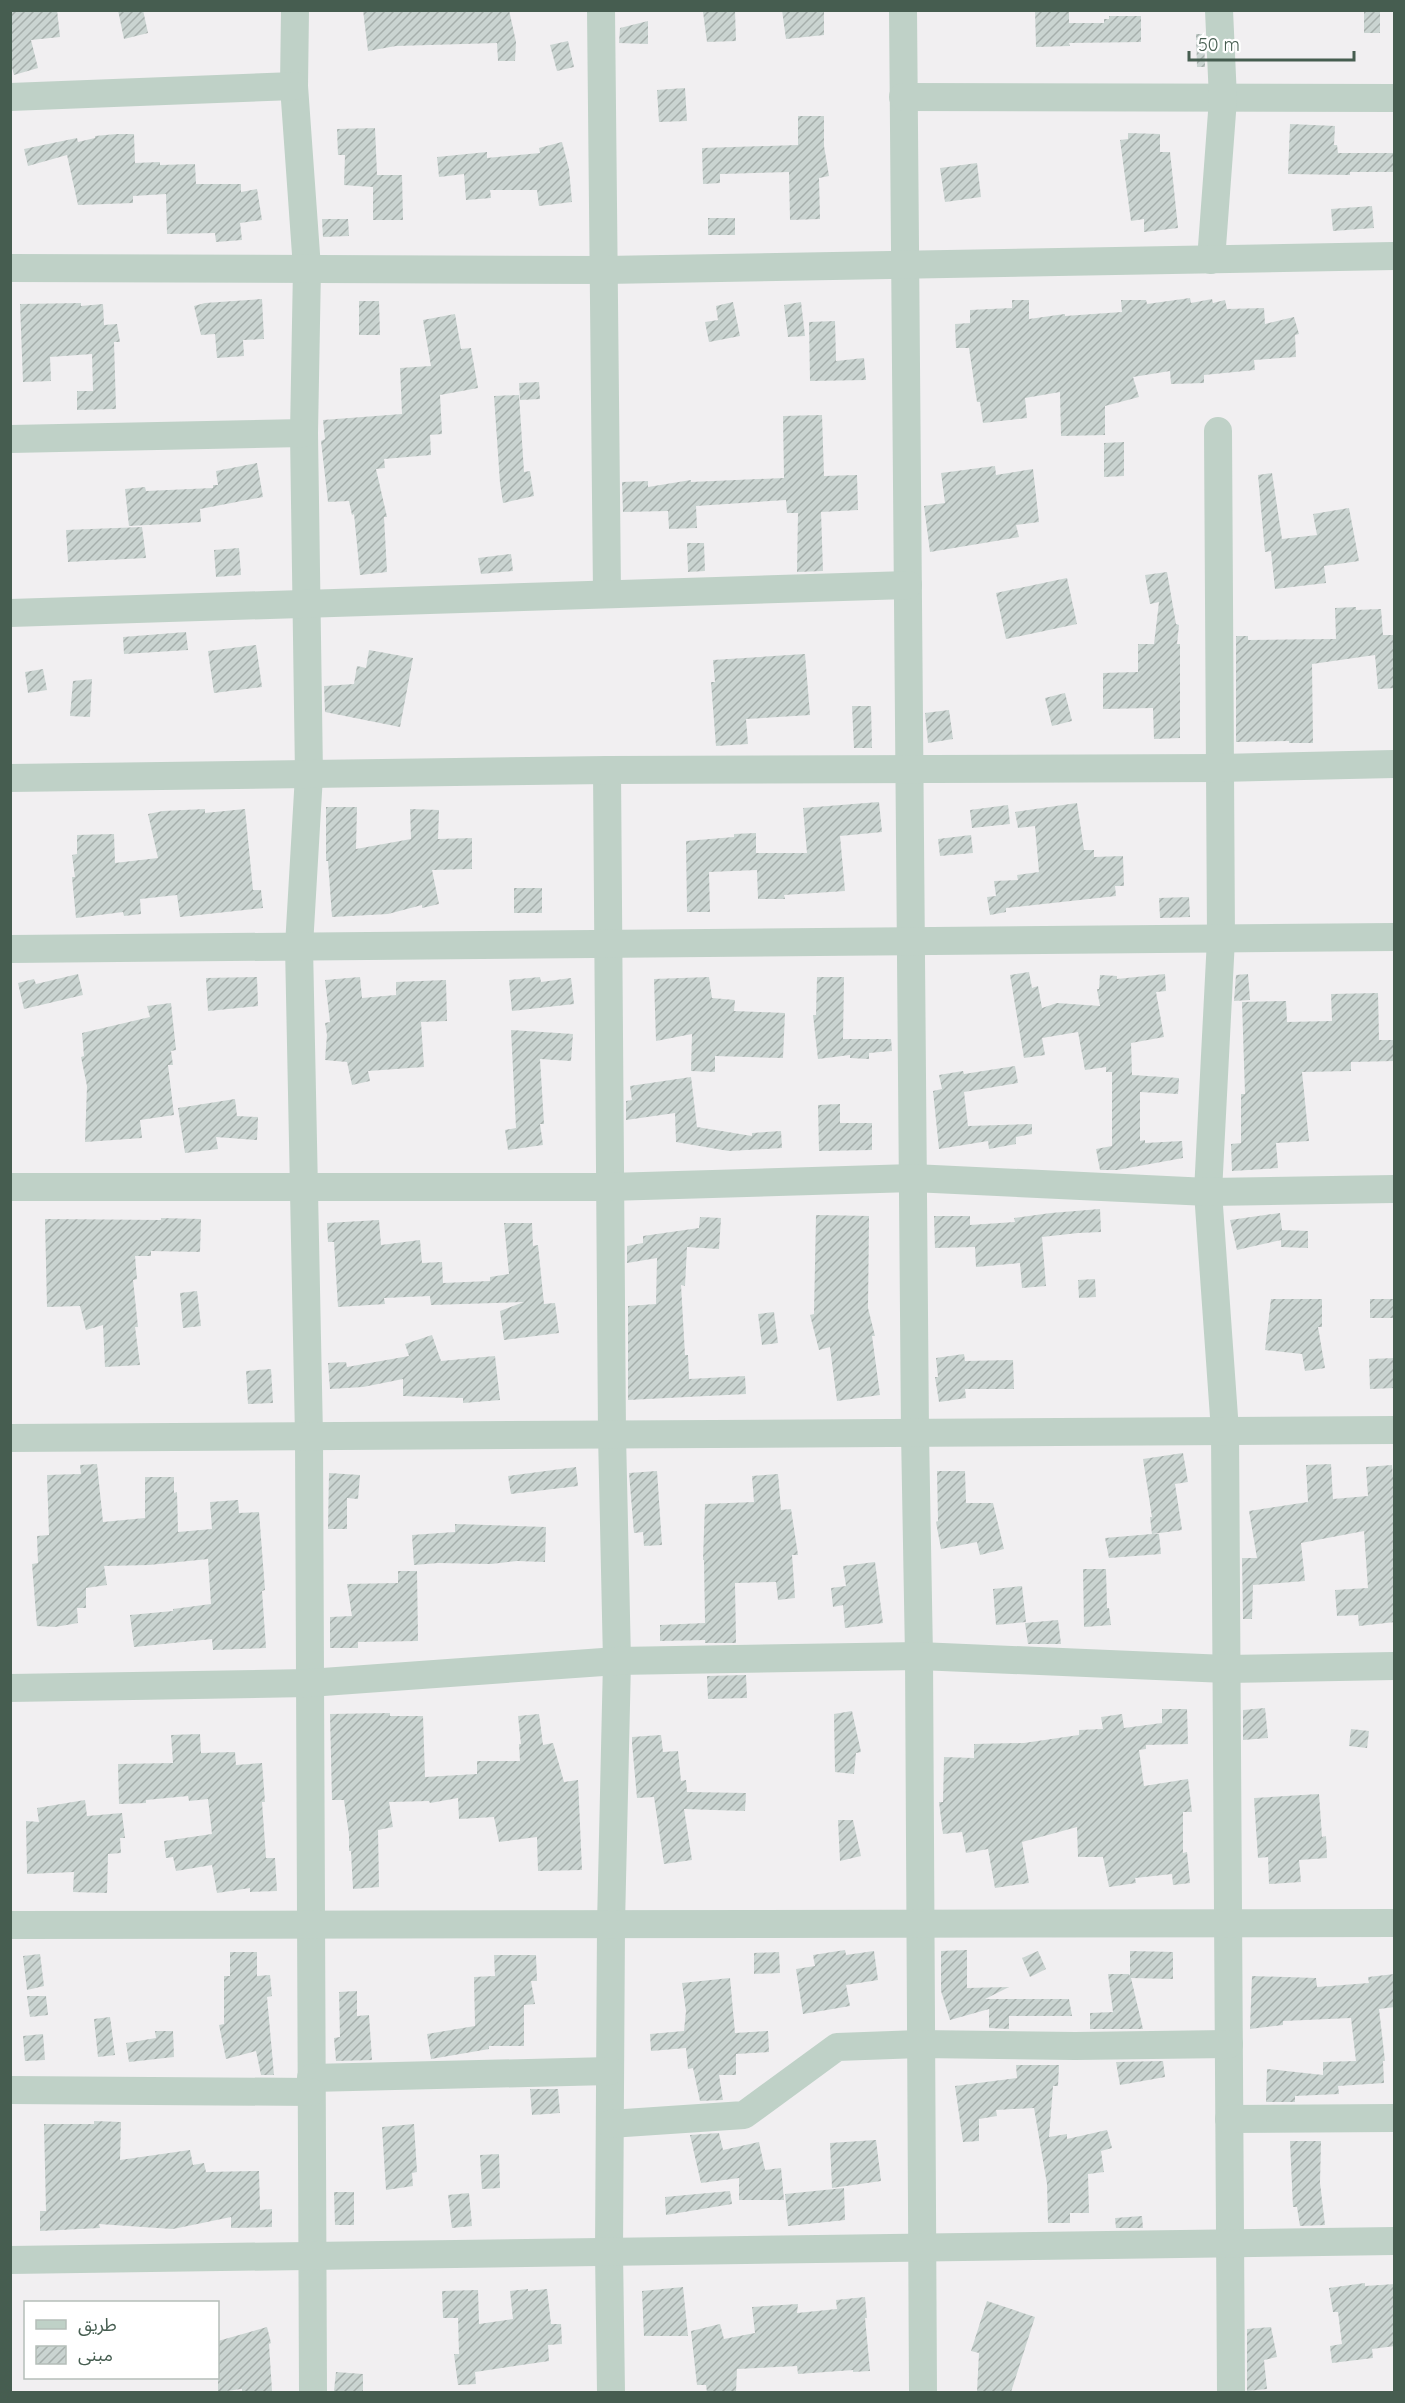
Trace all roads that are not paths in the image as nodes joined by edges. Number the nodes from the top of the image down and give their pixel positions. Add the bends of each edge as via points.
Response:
1 (296, 10) edge
2 (601, 10) edge
3 (903, 10) edge
4 (1220, 10) edge
5 (294, 86) junction
6 (10, 97) edge
7 (903, 97) junction
8 (1395, 98) edge
9 (1223, 99) junction
10 (1395, 256) edge
11 (1211, 260) junction
12 (905, 265) junction
13 (10, 268) edge
14 (307, 268) junction
15 (605, 270) junction
16 (1218, 431) dead end
17 (304, 434) junction
18 (10, 439) edge
19 (908, 585) junction
20 (608, 593) junction
21 (307, 605) junction
22 (10, 613) edge
23 (1395, 764) edge
24 (909, 768) junction
25 (1220, 768) junction
26 (607, 770) junction
27 (309, 775) junction
28 (10, 778) edge
29 (1395, 937) edge
30 (1221, 939) junction
31 (911, 941) junction
32 (608, 944) junction
33 (299, 946) junction
34 (10, 949) edge
35 (913, 1178) junction
36 (10, 1187) edge
37 (609, 1187) junction
38 (304, 1188) junction
39 (1395, 1189) edge
40 (1208, 1192) junction
41 (1395, 1430) edge
42 (1225, 1431) junction
43 (915, 1432) junction
44 (612, 1434) junction
45 (309, 1436) junction
46 (10, 1438) edge
47 (919, 1656) junction
48 (617, 1660) junction
49 (1395, 1666) edge
50 (1226, 1669) junction
51 (309, 1683) junction
52 (10, 1688) edge
53 (1395, 1923) edge
54 (611, 1924) junction
55 (919, 1924) junction
56 (1228, 1924) junction
57 (10, 1925) edge
58 (310, 1925) junction
59 (920, 2044) junction
60 (1229, 2044) junction
61 (610, 2071) junction
62 (311, 2085) junction
63 (10, 2090) edge
64 (1395, 2118) edge
65 (1229, 2119) junction
66 (610, 2124) junction
67 (1395, 2241) edge
68 (1230, 2244) junction
69 (922, 2248) junction
70 (609, 2252) junction
71 (312, 2256) junction
72 (10, 2260) edge
73 (313, 2392) edge
74 (611, 2392) edge
75 (923, 2392) edge
76 (1232, 2392) edge

1 - 5 street
2 - 15 street
3 - 7 street
4 - 9 street
5 - 6 street
5 - 14 street
7 - 9 street
7 - 12 street
8 - 9 street
9 - 11 street
10 - 11 street
11 - 12 street
12 - 15 street
12 - 19 street
13 - 14 street
14 - 15 street
14 - 17 street
15 - 20 street
16 - 25 street
17 - 18 street
17 - 21 street
19 - 20 street
19 - 24 street
20 - 21 street
21 - 22 street
21 - 27 street
23 - 25 street
24 - 25 street
24 - 26 street
24 - 31 street
25 - 30 street
26 - 27 street
26 - 32 street
27 - 28 street
27 - 33 street
29 - 30 street
30 - 31 street
30 - 40 street
31 - 32 street
31 - 35 street
32 - 33 street
32 - 37 street
33 - 34 street
33 - 38 street
35 - 37 street
35 - 40 street
35 - 43 street
36 - 38 street
37 - 38 street
37 - 44 street
38 - 45 street
39 - 40 street
40 - 42 street
41 - 42 street
42 - 43 street
42 - 50 street
43 - 44 street
43 - 47 street
44 - 45 street
44 - 48 street
45 - 46 street
45 - 51 street
47 - 48 street
47 - 50 street
47 - 55 street
48 - 51 street
48 - 54 street
49 - 50 street
50 - 56 street
51 - 52 street
51 - 58 street
53 - 56 street
54 - 55 street
54 - 58 street
54 - 61 street
55 - 56 street
55 - 59 street
56 - 60 street
57 - 58 street
58 - 62 street
59 - 60 street
59 - 66 street via 837,2047 744,2115
59 - 69 street
60 - 65 street
61 - 62 street
61 - 66 street
62 - 63 street
62 - 71 street
64 - 65 street
65 - 68 street
66 - 70 street
67 - 68 street
68 - 69 street
68 - 76 street
69 - 70 street
69 - 75 street
70 - 71 street
70 - 74 street
71 - 72 street
71 - 73 street

